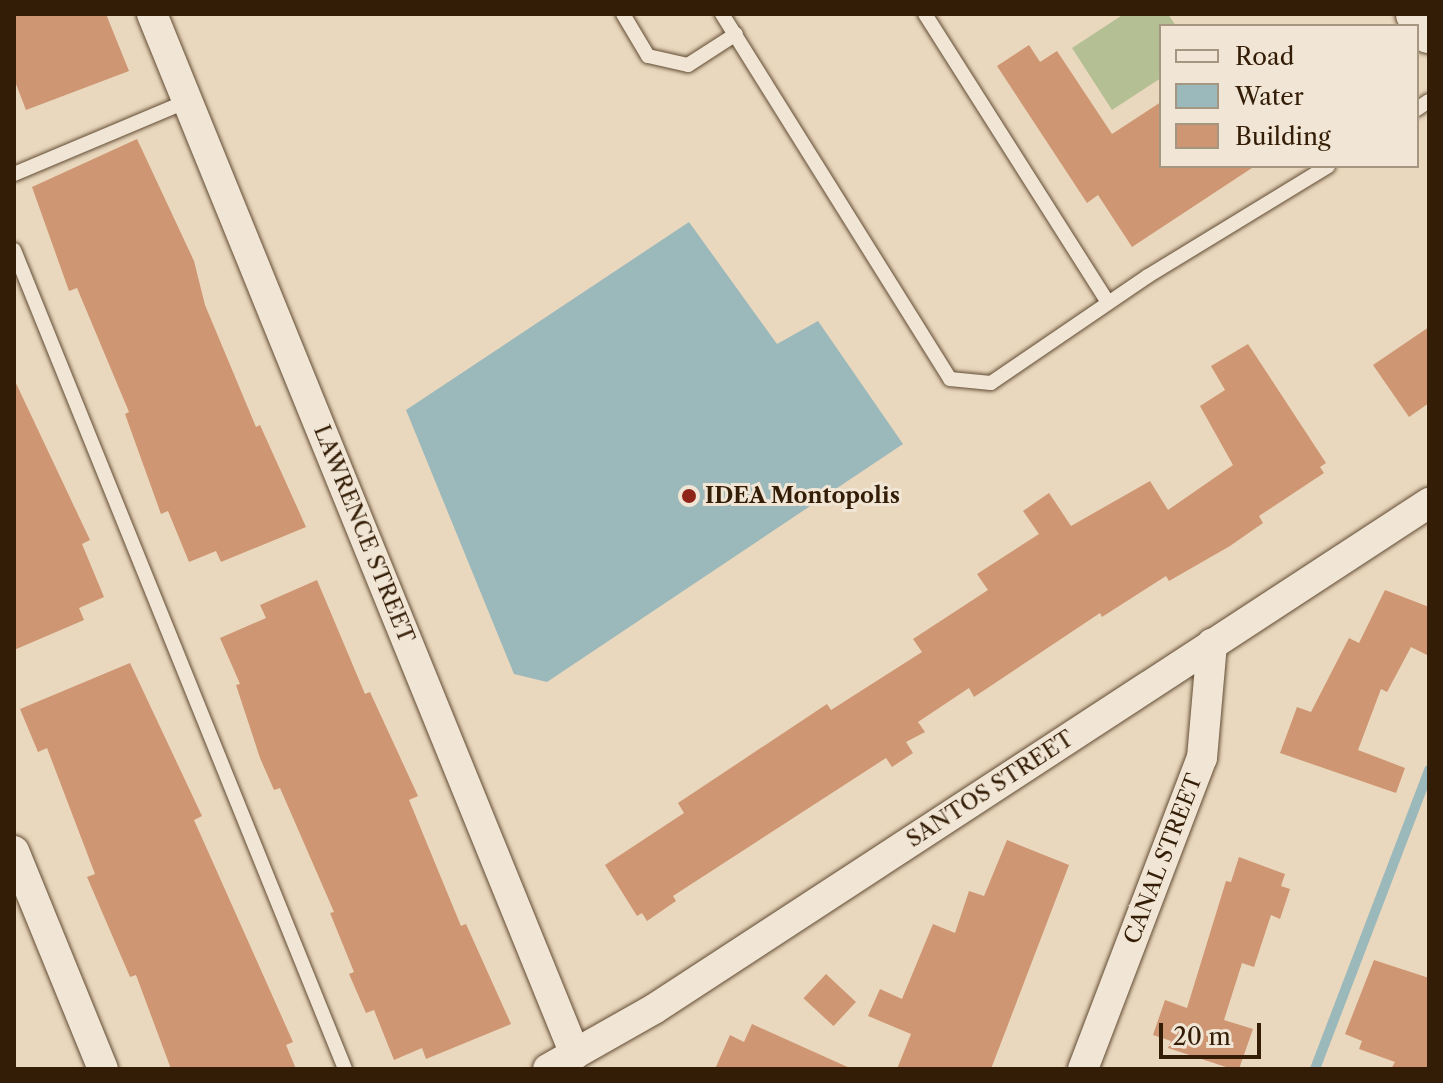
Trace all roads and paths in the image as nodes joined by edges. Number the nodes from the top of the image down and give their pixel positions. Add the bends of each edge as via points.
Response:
1 (152, 14) edge
2 (623, 14) edge
3 (722, 14) edge
4 (925, 14) edge
5 (1417, 14) edge
6 (1429, 32) edge
7 (736, 34) junction
8 (188, 101) junction
9 (1325, 168) edge
10 (14, 174) edge
11 (14, 250) edge
12 (1108, 302) junction
13 (1429, 503) edge
14 (1212, 643) junction
15 (14, 851) edge
16 (575, 1054) junction
17 (103, 1069) edge
18 (345, 1069) edge
19 (548, 1069) edge
20 (1083, 1069) edge

1 - 8 street, LAWRENCE STREET
2 - 7 lane via 648,56 688,65
3 - 7 lane
4 - 12 lane
5 - 6 street
7 - 12 lane via 950,379 991,383
8 - 10 lane
8 - 16 street, LAWRENCE STREET
9 - 12 lane
11 - 18 lane
13 - 14 street, SANTOS STREET
14 - 16 street, SANTOS STREET via 667,1001
14 - 20 street, CANAL STREET via 1202,758
15 - 17 street
16 - 19 street, SANTOS STREET

